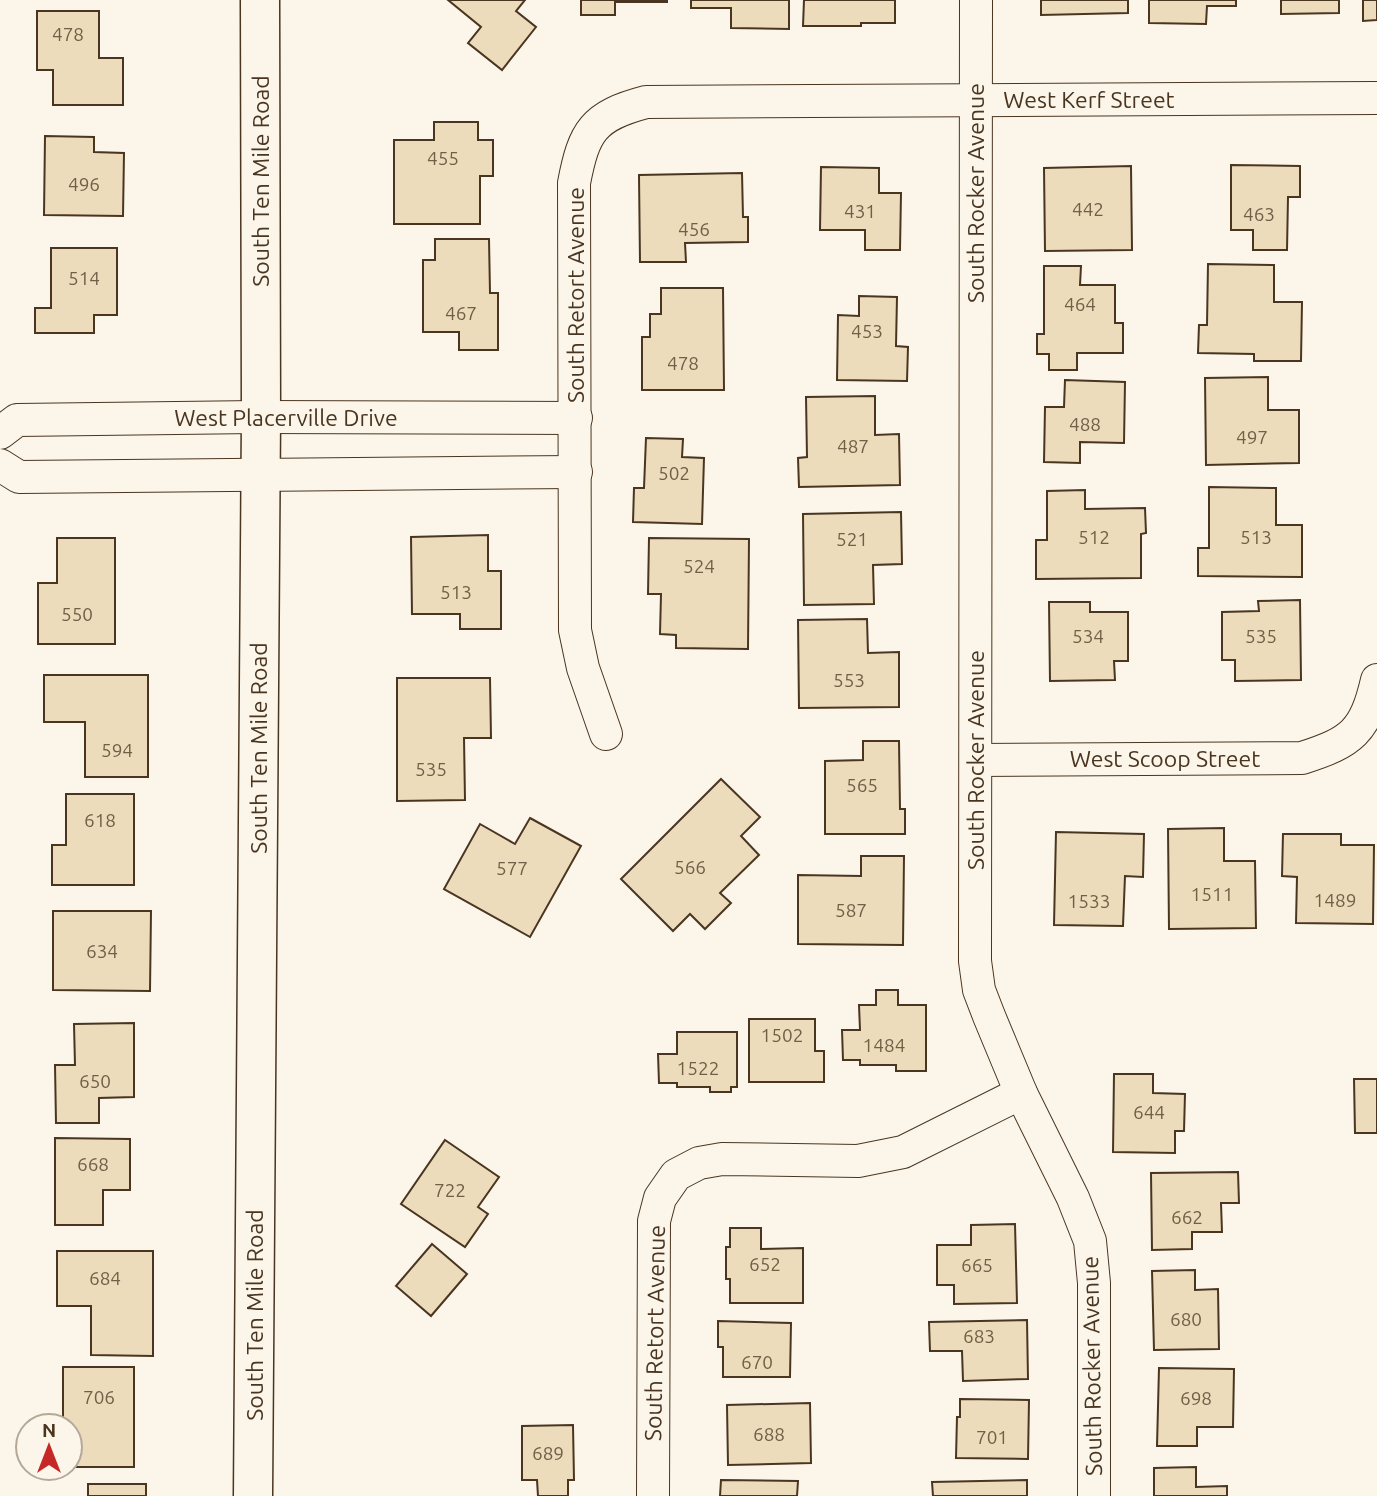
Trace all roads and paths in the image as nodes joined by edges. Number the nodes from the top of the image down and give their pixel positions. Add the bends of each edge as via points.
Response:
1 (260, 0) edge
2 (976, 0) edge
3 (1377, 99) edge
4 (977, 100) junction
5 (596, 123) joint
6 (261, 417) junction
7 (576, 418) junction
8 (0, 433) edge
9 (0, 465) edge
10 (576, 472) junction
11 (261, 476) junction
12 (1377, 680) edge
13 (606, 734) dead end
14 (976, 760) junction
15 (1021, 1093) junction
16 (253, 1496) edge
17 (653, 1496) edge
18 (1094, 1496) edge

1 - 6 street, South Ten Mile Road
2 - 4 street, South Rocker Avenue
3 - 4 street, West Kerf Street
4 - 5 street, West Kerf Street via 646,102 618,109
4 - 14 street, South Rocker Avenue
5 - 7 street, South Retort Avenue via 580,151 574,183
6 - 7 street, West Placerville Drive
6 - 8 street, West Placerville Drive via 17,420
6 - 11 street, South Ten Mile Road
7 - 10 street, South Retort Avenue
9 - 11 street via 19,477
10 - 11 street
10 - 13 street, South Retort Avenue via 575,630
11 - 16 street, South Ten Mile Road
12 - 14 street, West Scoop Street via 1370,710 1350,737 1302,758
14 - 15 street, South Rocker Avenue via 976,971 985,1007
15 - 17 street, South Retort Avenue via 903,1152 858,1161 722,1159 699,1163 676,1175 660,1198 654,1221
15 - 18 street, South Rocker Avenue via 1090,1241

